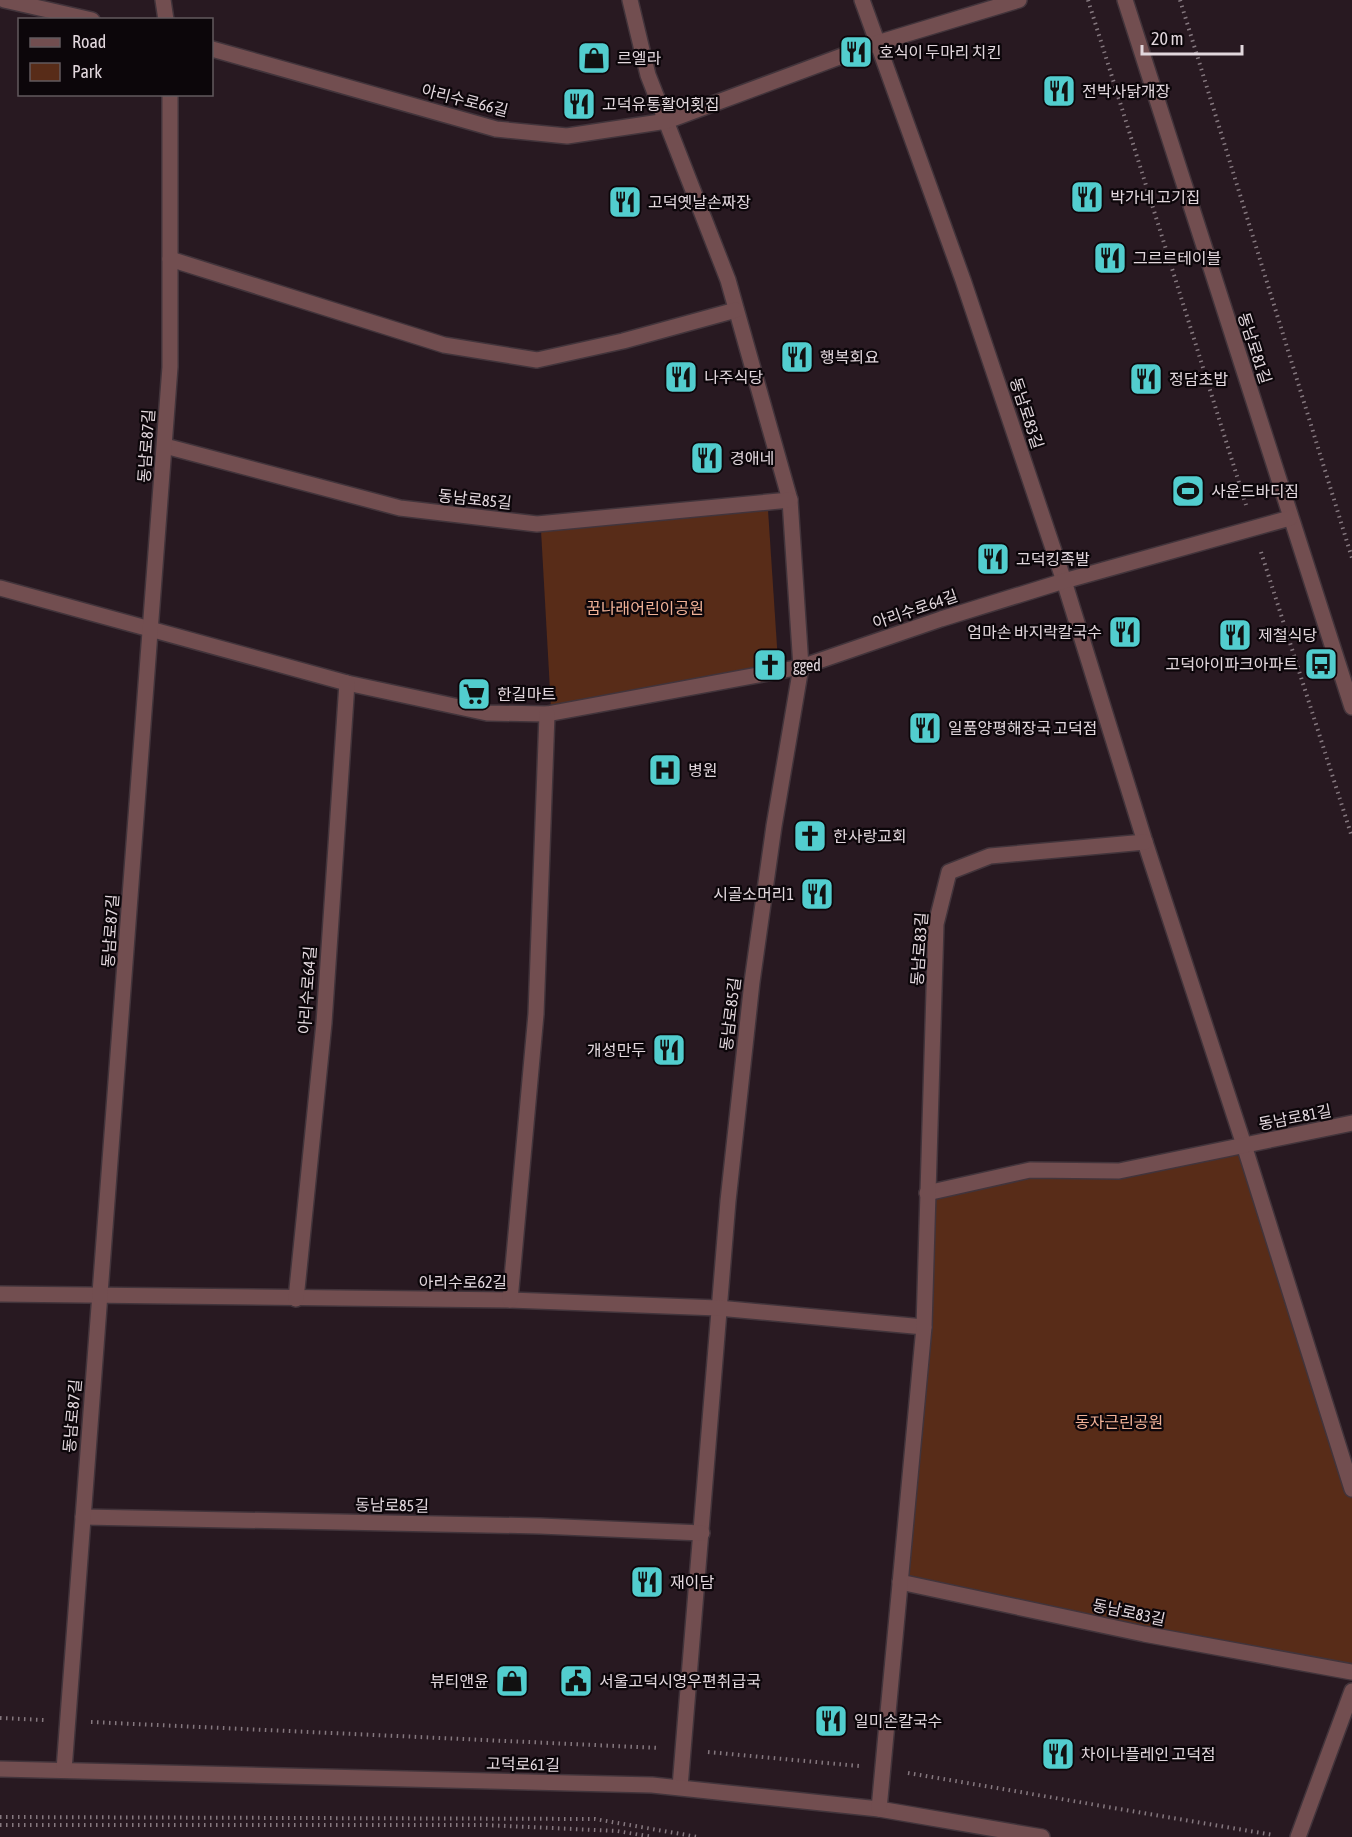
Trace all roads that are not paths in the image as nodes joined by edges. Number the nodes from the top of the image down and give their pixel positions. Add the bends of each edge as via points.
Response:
1 (4, 0) edge
2 (163, 0) edge
3 (630, 0) edge
4 (862, 0) edge
5 (1019, 0) edge
6 (1125, 0) edge
7 (83, 18) edge
8 (165, 18) edge
9 (877, 43) junction
10 (213, 49) edge
11 (170, 96) edge
12 (668, 121) junction
13 (170, 260) junction
14 (736, 310) junction
15 (165, 446) junction
16 (790, 500) junction
17 (1290, 518) junction
18 (1064, 581) junction
19 (0, 588) edge
20 (151, 628) junction
21 (801, 668) junction
22 (347, 683) junction
23 (1352, 707) edge
24 (547, 714) junction
25 (1145, 842) junction
26 (1352, 1123) edge
27 (1244, 1145) junction
28 (927, 1193) junction
29 (0, 1294) edge
30 (100, 1295) junction
31 (296, 1299) junction
32 (510, 1300) junction
33 (718, 1308) junction
34 (924, 1328) junction
35 (1352, 1489) edge
36 (82, 1517) junction
37 (702, 1533) junction
38 (900, 1582) junction
39 (1352, 1672) edge
40 (1352, 1691) edge
41 (0, 1769) edge
42 (64, 1770) junction
43 (680, 1787) junction
44 (879, 1809) junction
45 (1042, 1837) edge
46 (1298, 1837) edge

1 - 7 street
2 - 8 street
3 - 12 street, 동남로85길 via 648,75
4 - 9 street, 동남로83길
5 - 9 street, 아리수로66길
6 - 17 street, 동남로81길
9 - 12 street, 아리수로66길
9 - 18 street, 동남로83길 via 963,280
10 - 12 street, 아리수로66길 via 496,129 567,136
11 - 13 street, 동남로87길
12 - 14 street, 동남로85길
13 - 14 street via 444,345 537,360
13 - 15 street, 동남로87길
14 - 16 street, 동남로85길
15 - 16 street, 동남로85길 via 400,508 537,524
15 - 20 street, 동남로87길
16 - 21 street, 동남로85길
17 - 18 street, 아리수로64길
17 - 23 street, 동남로81길
18 - 21 street, 아리수로64길
18 - 25 street, 동남로83길
19 - 20 street, 아리수로64길
20 - 22 street, 아리수로64길
20 - 30 street, 동남로87길
21 - 24 street, 아리수로64길
21 - 33 street, 동남로85길 via 752,982
22 - 24 street, 아리수로64길 via 487,713
22 - 31 street, 아리수로64길 via 324,1023
24 - 32 street via 536,1014
25 - 27 street, 동남로83길
25 - 28 street, 동남로83길 via 990,856 949,872 936,924
26 - 27 street, 동남로81길
27 - 28 street via 1119,1171 1030,1170
27 - 35 street, 동남로83길
28 - 34 street, 동남로83길
29 - 30 street, 아리수로62길
30 - 31 street, 아리수로62길
30 - 36 street, 동남로87길
31 - 32 street, 아리수로62길
32 - 33 street, 아리수로62길
33 - 34 street, 아리수로62길
33 - 37 street, 동남로85길
34 - 38 street, 동남로83길
36 - 37 street, 동남로85길
36 - 42 street, 동남로87길
37 - 43 street, 동남로85길
38 - 39 street, 동남로83길 via 1144,1634
38 - 44 street, 동남로83길
40 - 46 street
41 - 42 street, 고덕로61길
42 - 43 street, 고덕로61길
43 - 44 street, 고덕로61길
44 - 45 street, 고덕로61길

